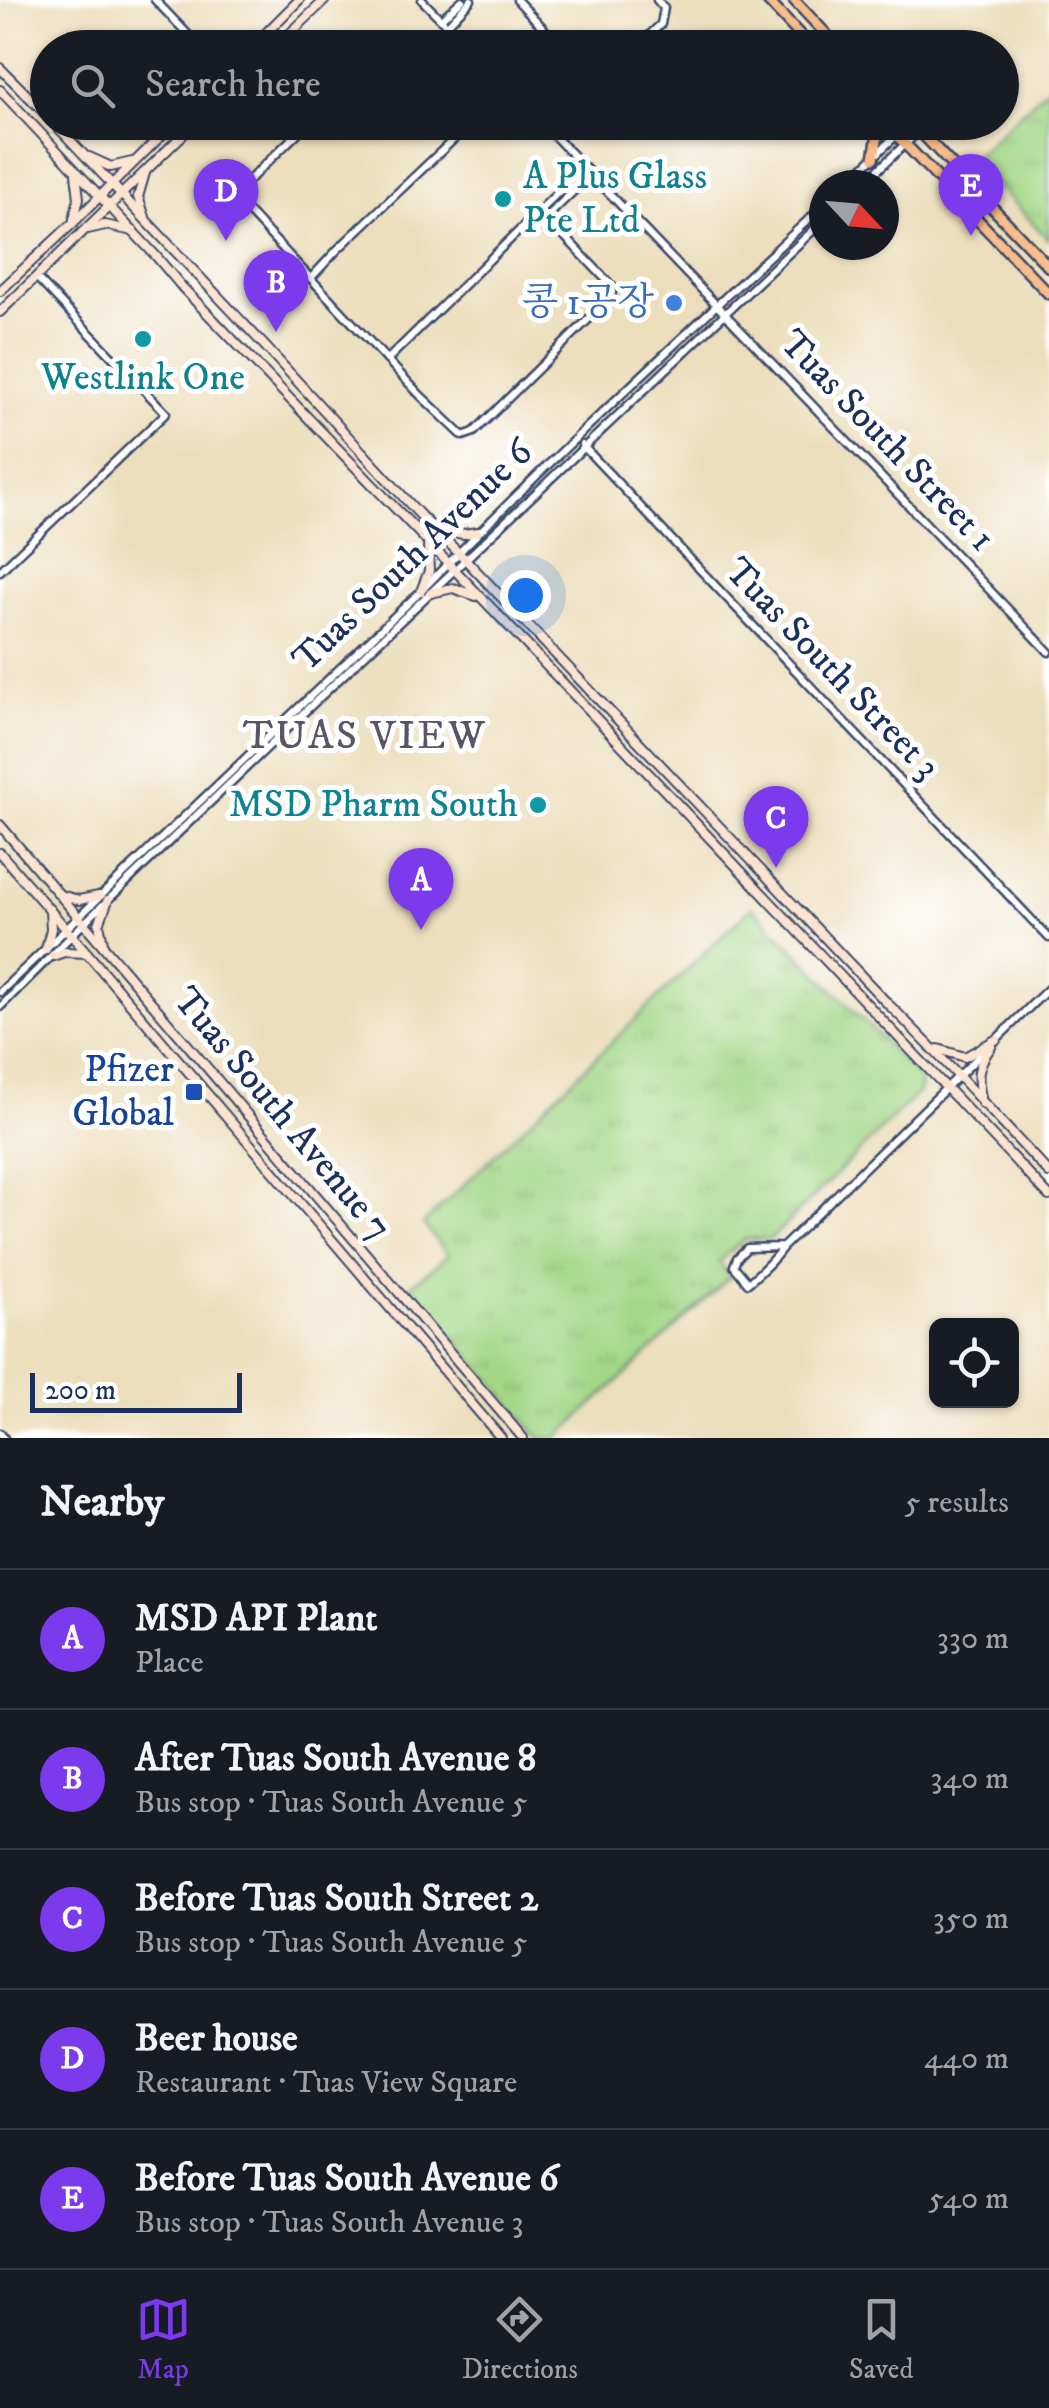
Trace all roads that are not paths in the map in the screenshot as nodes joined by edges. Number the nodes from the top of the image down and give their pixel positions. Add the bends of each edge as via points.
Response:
1 (155, 0) edge
2 (299, 0) edge
3 (325, 0) edge
4 (422, 0) edge
5 (462, 0) edge
6 (472, 0) edge
7 (517, 0) edge
8 (656, 0) edge
9 (768, 0) edge
10 (794, 0) edge
11 (444, 22) junction
12 (184, 30) edge
13 (269, 30) edge
14 (293, 30) edge
15 (452, 30) edge
16 (545, 30) edge
17 (656, 30) edge
18 (796, 30) edge
19 (822, 30) edge
20 (0, 68) edge
21 (0, 90) edge
22 (30, 98) edge
23 (30, 122) edge
24 (47, 140) edge
25 (70, 140) edge
26 (156, 140) edge
27 (177, 140) edge
28 (290, 140) edge
29 (454, 140) edge
30 (560, 140) edge
31 (878, 140) edge
32 (893, 140) edge
33 (901, 140) edge
34 (910, 140) edge
35 (928, 140) edge
36 (905, 145) junction
37 (81, 152) junction
38 (874, 158) junction
39 (135, 161) junction
40 (75, 169) junction
41 (147, 169) junction
42 (588, 170) junction
43 (861, 170) edge
44 (878, 170) edge
45 (112, 185) junction
46 (120, 194) junction
47 (100, 196) junction
48 (109, 206) junction
49 (809, 219) edge
50 (146, 220) junction
51 (531, 220) junction
52 (552, 222) junction
53 (73, 223) junction
54 (133, 231) junction
55 (82, 233) junction
56 (809, 234) edge
57 (1049, 267) edge
58 (36, 277) junction
59 (310, 278) junction
60 (0, 291) edge
61 (1049, 294) edge
62 (718, 305) junction
63 (0, 312) edge
64 (726, 313) junction
65 (387, 360) junction
66 (574, 438) junction
67 (583, 446) junction
68 (434, 530) junction
69 (476, 532) junction
70 (428, 544) junction
71 (462, 556) junction
72 (450, 568) junction
73 (0, 570) edge
74 (426, 592) junction
75 (481, 598) junction
76 (1049, 652) edge
77 (0, 825) edge
78 (0, 853) edge
79 (60, 896) junction
80 (99, 896) junction
81 (108, 900) junction
82 (50, 910) junction
83 (80, 920) junction
84 (70, 932) junction
85 (1049, 938) edge
86 (104, 947) junction
87 (49, 953) junction
88 (88, 953) junction
89 (1049, 988) edge
90 (0, 992) edge
91 (0, 1006) edge
92 (997, 1039) junction
93 (933, 1047) junction
94 (957, 1076) junction
95 (946, 1086) junction
96 (982, 1103) junction
97 (1049, 1173) edge
98 (1049, 1196) edge
99 (783, 1246) junction
100 (501, 1438) edge
101 (523, 1438) edge

1 - 12 street
2 - 13 main road
3 - 14 main road
4 - 11 street
5 - 11 street
6 - 11 street
7 - 16 street
8 - 17 street via 664,8
9 - 18 main road
10 - 19 main road
11 - 15 street
20 - 22 main road
21 - 23 main road
24 - 40 main road
25 - 37 main road
26 - 39 main road
27 - 41 main road
28 - 59 street via 238,194
29 - 59 street
30 - 42 street, Tuas South Street 1
31 - 38 main road
32 - 38 street
33 - 36 main road
34 - 36 street
35 - 57 main road
36 - 44 street
36 - 61 main road
37 - 39 main road via 111,167
37 - 45 main road
38 - 43 street
39 - 45 main road
40 - 47 main road
40 - 53 main road via 79,198
41 - 46 main road
41 - 50 main road via 138,196
42 - 51 street
42 - 52 street via 554,209
42 - 62 street, Tuas South Street 1
45 - 46 main road
45 - 47 main road
46 - 48 main road
46 - 50 main road
47 - 48 main road
47 - 53 main road
48 - 54 main road
48 - 55 main road
49 - 62 street, Tuas South Avenue 6
50 - 68 main road
51 - 52 street
51 - 65 street
52 - 65 street via 612,293 474,432 458,433
53 - 60 main road
54 - 55 main road via 101,225
54 - 70 main road
55 - 58 main road
56 - 64 street, Tuas South Avenue 6
58 - 63 main road
58 - 73 street via 166,413
59 - 65 street
62 - 64 street, Tuas South Street 1
62 - 66 street, Tuas South Avenue 6
64 - 67 street, Tuas South Avenue 6
64 - 76 street, Tuas South Street 1
66 - 67 street, Tuas South Street 3
66 - 69 street, Tuas South Avenue 6
67 - 71 street, Tuas South Avenue 6
67 - 85 street, Tuas South Street 3
68 - 69 main road
68 - 71 main road
69 - 71 street, Tuas South Avenue 6
70 - 72 main road
70 - 74 main road
71 - 72 street, Tuas South Avenue 6
71 - 93 main road
72 - 74 street, Tuas South Avenue 6
72 - 75 main road
74 - 75 main road via 453,588
74 - 80 street, Tuas South Avenue 6
74 - 81 street, Tuas South Avenue 6
75 - 95 main road
77 - 79 main road, Tuas South Avenue 7
78 - 82 main road, Tuas South Avenue 7
79 - 80 main road
79 - 83 main road, Tuas South Avenue 7
80 - 83 street, Tuas South Avenue 6
81 - 83 street, Tuas South Avenue 6
81 - 86 main road via 99,930
82 - 84 main road, Tuas South Avenue 7
82 - 87 main road
83 - 84 street, Tuas South Avenue 6
83 - 86 main road, Tuas South Avenue 7
84 - 87 street, Tuas South Avenue 6
84 - 88 main road, Tuas South Avenue 7
86 - 101 main road, Tuas South Avenue 7
87 - 88 main road
87 - 90 street, Tuas South Avenue 6
87 - 91 street, Tuas South Avenue 6
88 - 100 main road, Tuas South Avenue 7
89 - 92 street
92 - 93 main road via 964,1057
92 - 94 street
92 - 96 main road via 977,1078
93 - 94 main road
94 - 95 street
94 - 96 main road
95 - 98 main road
95 - 99 street
96 - 97 main road
99 - 99 street via 748,1283 734,1266 747,1248

